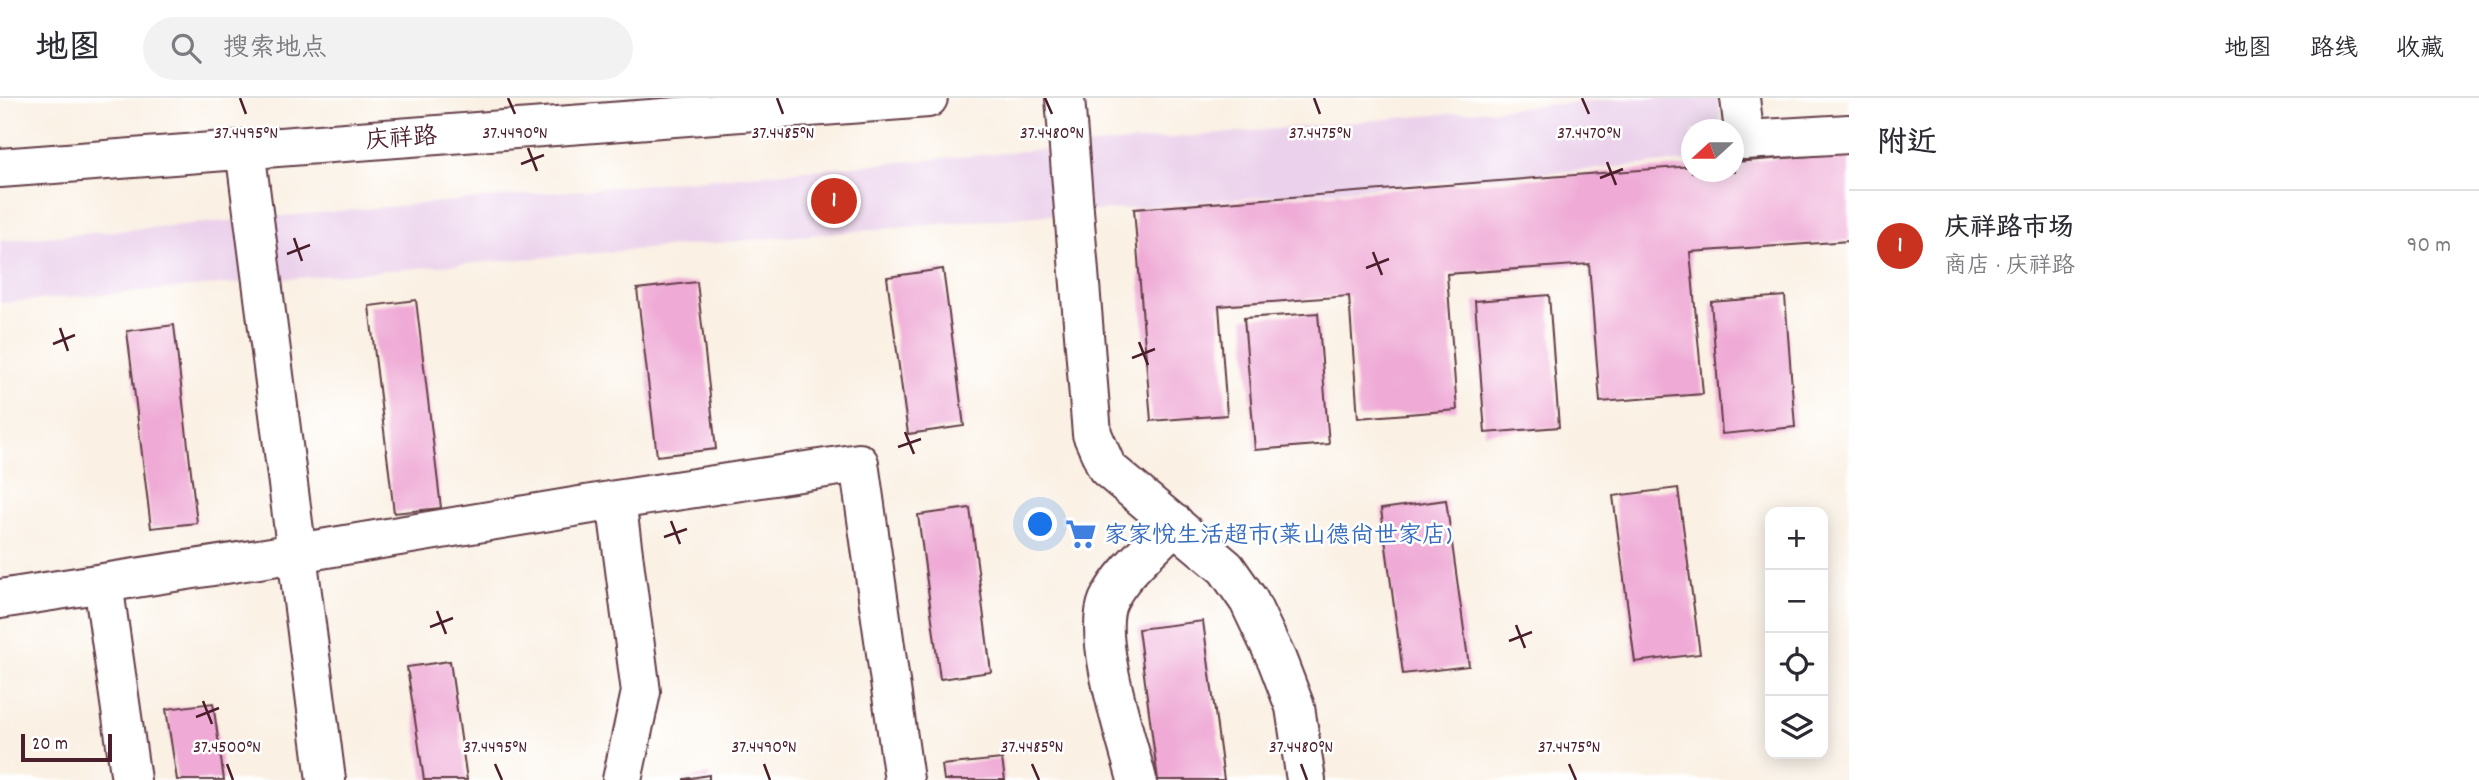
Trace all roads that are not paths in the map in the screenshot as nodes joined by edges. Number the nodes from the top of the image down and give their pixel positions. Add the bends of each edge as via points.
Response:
1 (929, 98) edge
2 (1065, 98) edge
3 (1740, 98) edge
4 (1849, 134) edge
5 (245, 149) junction
6 (0, 168) edge
7 (616, 500) junction
8 (1175, 524) junction
9 (297, 553) junction
10 (103, 583) junction
11 (0, 599) edge
12 (131, 780) edge
13 (326, 780) edge
14 (622, 780) edge
15 (904, 780) edge
16 (1137, 780) edge
17 (1306, 780) edge

1 - 5 street, 庆祥路
2 - 8 street via 1092,434 1107,468
3 - 4 street via 1745,140
5 - 6 street, 庆祥路
5 - 9 street
7 - 9 street
7 - 14 street via 641,692
7 - 15 street via 859,463
8 - 16 street via 1120,582 1104,622 1121,723
8 - 17 street via 1226,568 1249,601 1295,707
9 - 10 street
9 - 13 street
10 - 11 street
10 - 12 street

